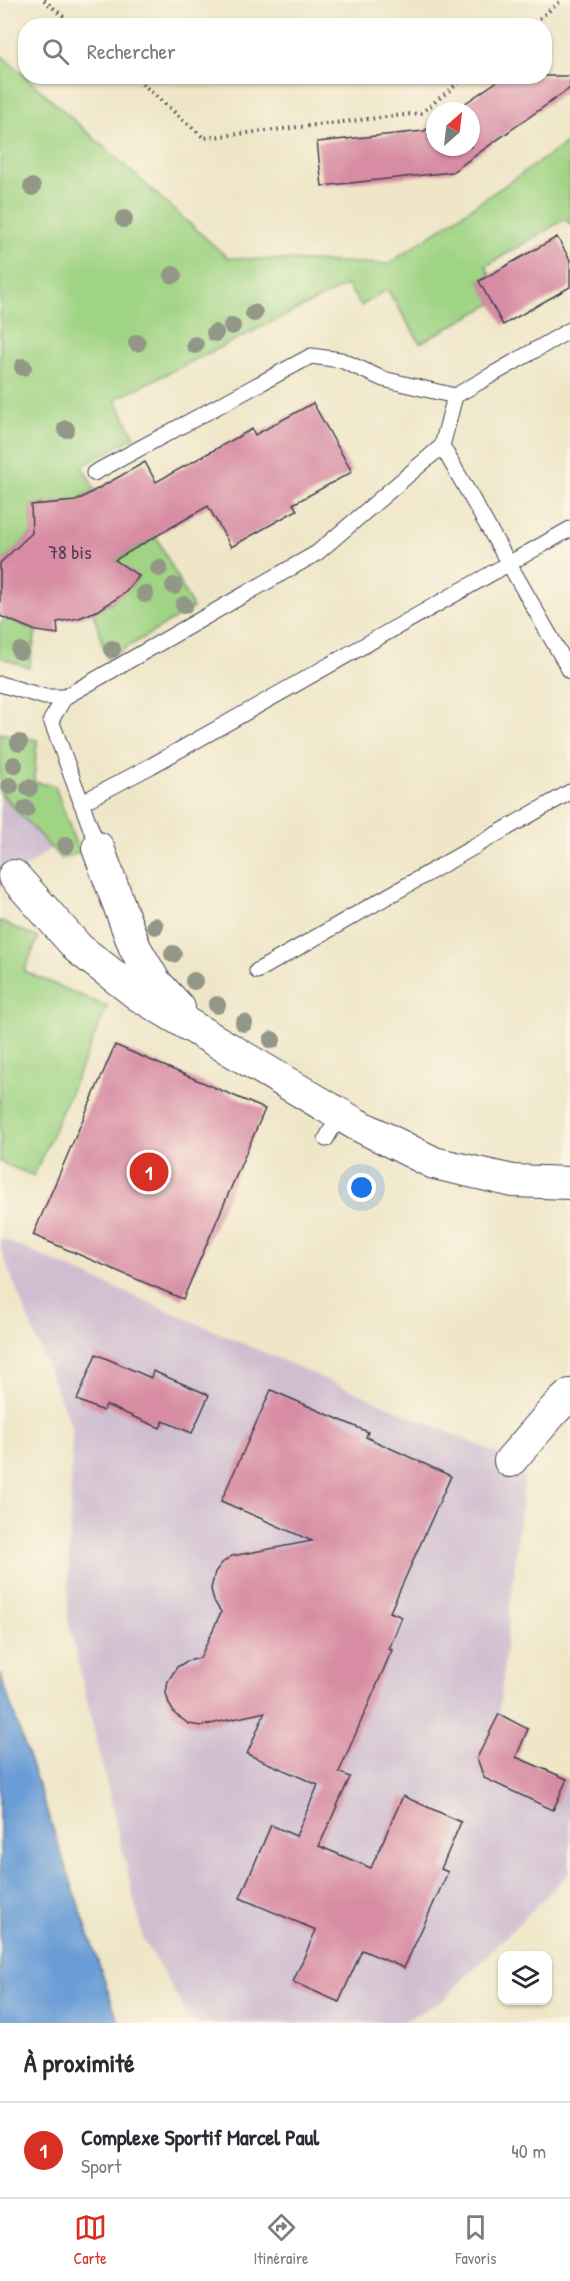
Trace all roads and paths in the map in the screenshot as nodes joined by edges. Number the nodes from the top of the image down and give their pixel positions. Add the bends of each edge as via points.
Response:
1 (44, 0) edge
2 (562, 0) edge
3 (65, 18) edge
4 (540, 18) edge
5 (142, 84) edge
6 (456, 84) edge
7 (570, 330) edge
8 (455, 396) junction
9 (442, 446) junction
10 (94, 473) dead end
11 (570, 529) edge
12 (510, 565) junction
13 (570, 670) edge
14 (0, 684) edge
15 (65, 697) junction
16 (570, 792) edge
17 (81, 803) junction
18 (98, 848) joint
19 (7, 870) edge
20 (257, 971) dead end
21 (203, 1033) junction
22 (570, 1183) edge
23 (570, 1395) edge
24 (510, 1461) dead end

1 - 3 path
2 - 4 path
5 - 6 path via 204,138 421,113
7 - 8 lane
8 - 9 lane
8 - 10 lane via 383,379 341,360 311,356
9 - 12 lane
9 - 15 lane via 317,553
11 - 12 lane
12 - 13 lane
12 - 17 lane
14 - 15 lane via 45,697
15 - 17 lane via 51,720
16 - 20 lane
17 - 18 lane
18 - 21 street via 135,948 155,982
19 - 21 street via 79,949 140,996
21 - 22 street via 333,1127 434,1163 513,1181
23 - 24 street

